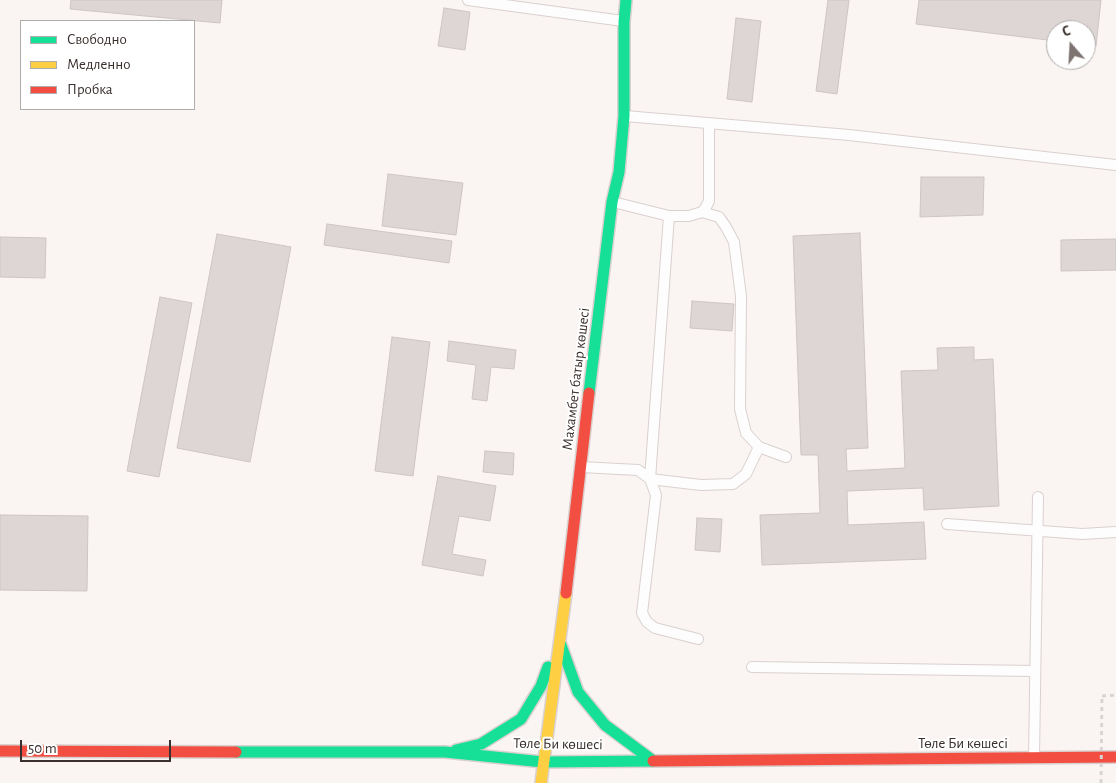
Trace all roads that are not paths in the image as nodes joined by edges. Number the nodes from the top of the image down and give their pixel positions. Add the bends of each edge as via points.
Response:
1 (468, 0) edge
2 (626, 0) edge
3 (624, 22) junction
4 (624, 116) junction
5 (708, 124) junction
6 (1116, 165) edge
7 (612, 202) junction
8 (702, 212) junction
9 (669, 216) junction
10 (759, 447) junction
11 (786, 456) dead end
12 (580, 467) junction
13 (650, 479) junction
14 (1038, 497) dead end
15 (947, 524) dead end
16 (1037, 530) junction
17 (1116, 532) edge
18 (698, 639) dead end
19 (559, 640) junction
20 (752, 668) dead end
21 (1034, 670) junction
22 (0, 751) edge
23 (445, 752) junction
24 (1116, 757) edge
25 (1034, 758) junction
26 (652, 760) junction
27 (543, 762) junction
28 (541, 783) edge

1 - 3 lane
2 - 3 street, Махамбет батыр көшесі
3 - 4 street, Махамбет батыр көшесі
4 - 5 lane
4 - 7 street, Махамбет батыр көшесі via 619,172
5 - 6 lane via 849,135
5 - 8 lane via 709,201
7 - 9 lane
7 - 12 street, Махамбет батыр көшесі
8 - 9 lane
8 - 10 lane via 719,217 734,242 741,296 740,409 746,433
9 - 13 lane
10 - 11 lane
10 - 13 lane via 746,474 733,484 701,485
12 - 13 lane via 638,470
12 - 19 street, Махамбет батыр көшесі
13 - 18 lane via 656,495 642,612 654,628
14 - 16 lane
15 - 16 lane
16 - 17 lane via 1082,534
16 - 21 lane
19 - 23 street via 540,686 521,719 481,744
19 - 26 street via 578,692 605,725
19 - 27 street, Махамбет батыр көшесі
20 - 21 lane
21 - 25 lane
22 - 23 street, Төле Би көшесі
23 - 27 street, Төле Би көшесі
24 - 25 street, Төле Би көшесі
25 - 26 street, Төле Би көшесі
26 - 27 street, Төле Би көшесі
27 - 28 street, Махамбет батыр көшесі

